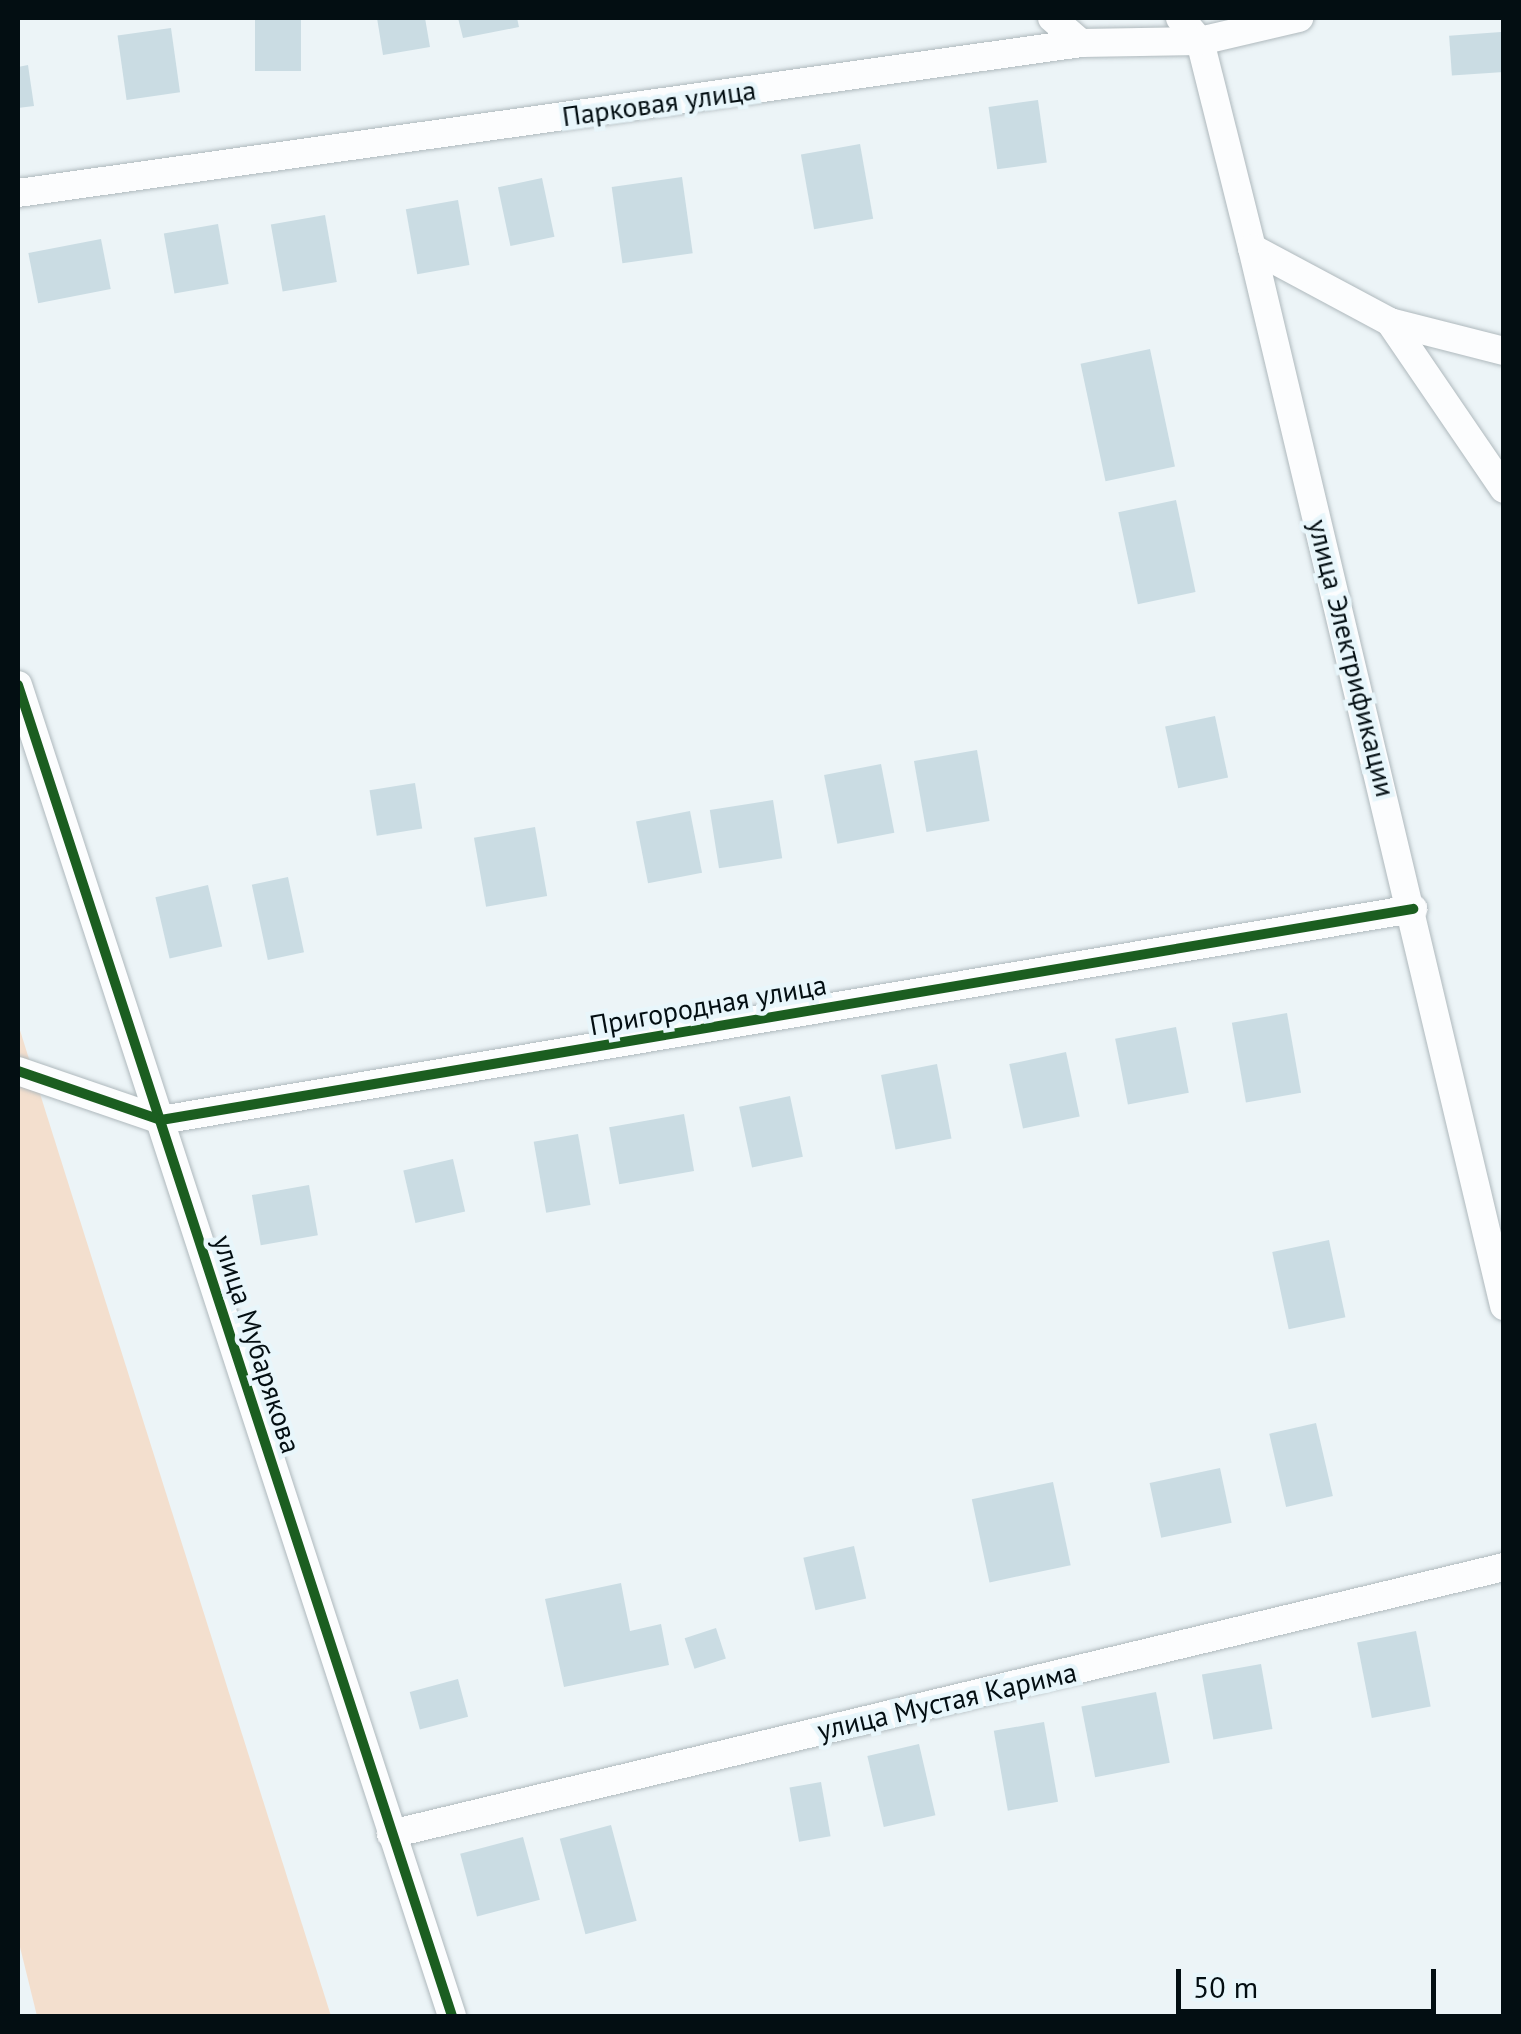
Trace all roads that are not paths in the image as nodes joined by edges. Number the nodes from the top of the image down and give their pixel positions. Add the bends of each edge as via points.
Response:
1 (1052, 18) edge
2 (1180, 18) edge
3 (1299, 18) edge
4 (1200, 41) junction
5 (1081, 43) junction
6 (18, 193) edge
7 (1252, 248) junction
8 (1390, 322) junction
9 (1504, 351) edge
10 (1504, 489) edge
11 (18, 685) edge
12 (1413, 909) junction
13 (18, 1071) edge
14 (161, 1120) junction
15 (1504, 1306) edge
16 (1504, 1568) edge
17 (391, 1834) junction
18 (452, 2016) edge

1 - 5 street
2 - 4 street, улица Электрификации
3 - 4 street, Парковая улица
4 - 5 street, Парковая улица
4 - 7 street, улица Электрификации
5 - 6 street, Парковая улица
7 - 8 street
7 - 12 street, улица Электрификации
8 - 9 street
8 - 10 street
11 - 14 street, улица Мубарякова
12 - 14 street, Пригородная улица
12 - 15 street, улица Электрификации
13 - 14 street, Пригородная улица
14 - 17 street, улица Мубарякова
16 - 17 street, улица Мустая Карима
17 - 18 street, улица Мубарякова

